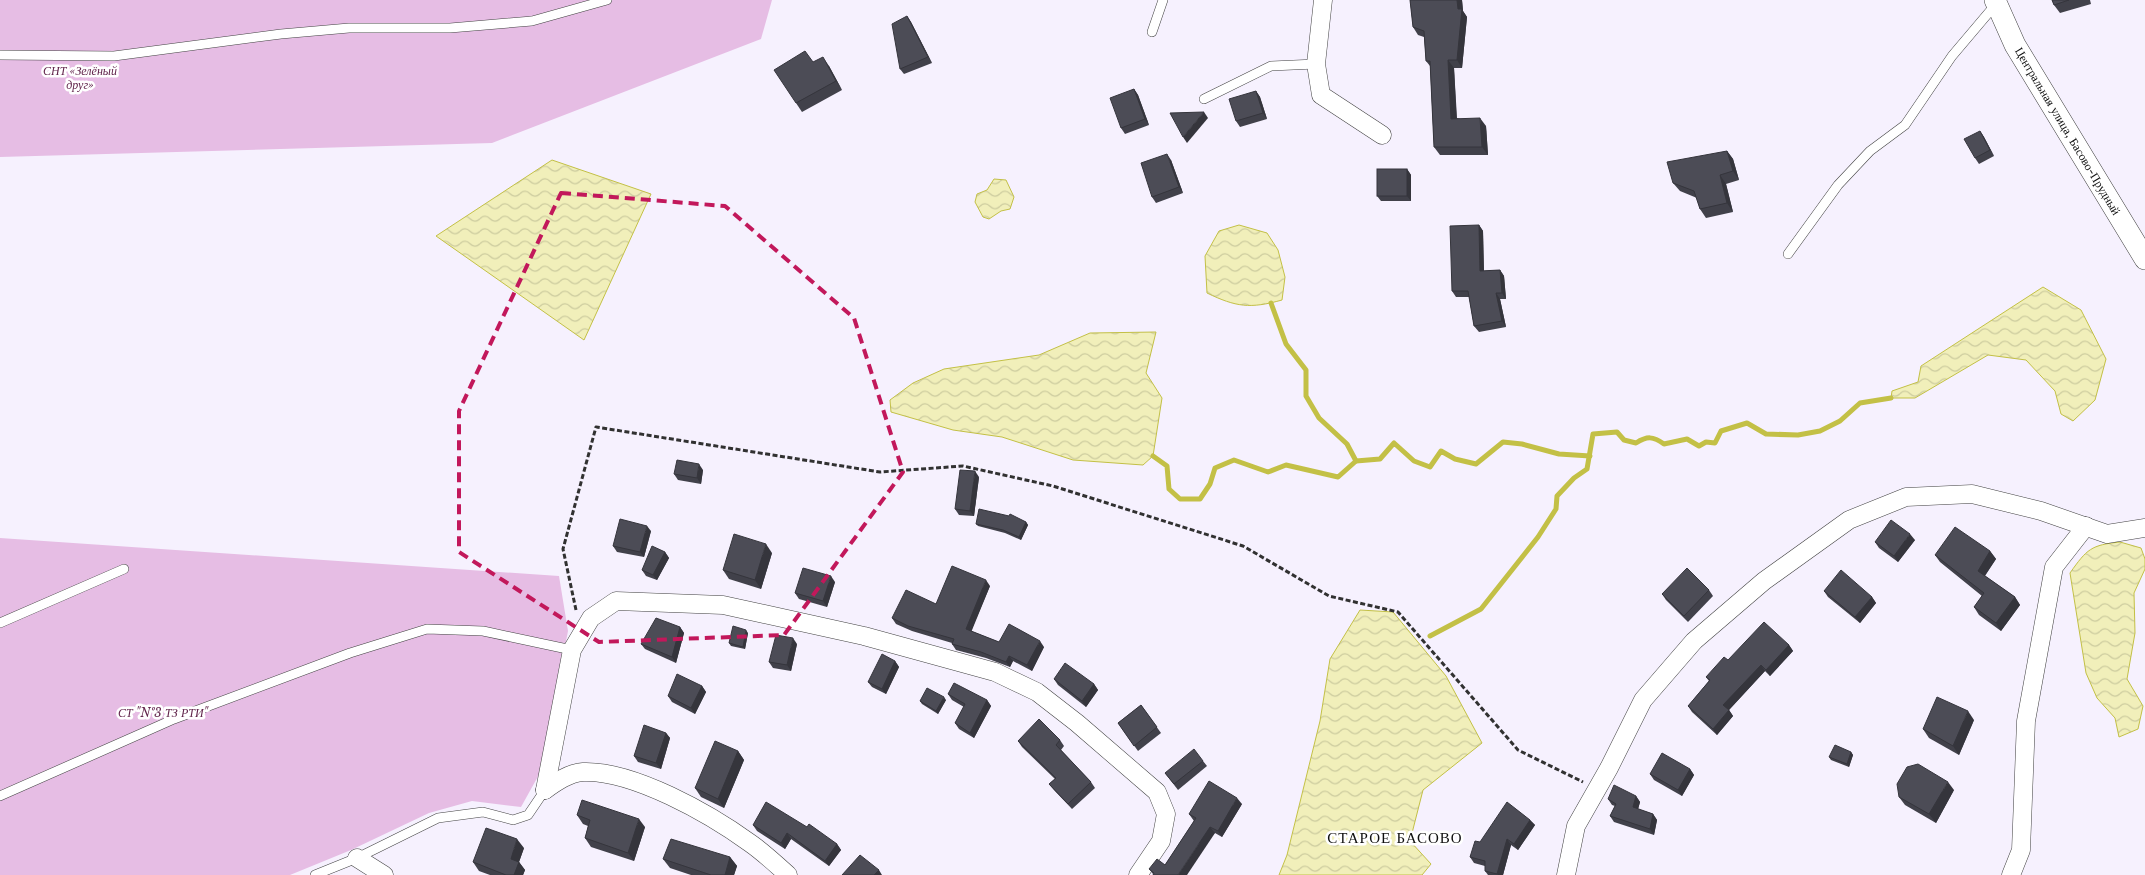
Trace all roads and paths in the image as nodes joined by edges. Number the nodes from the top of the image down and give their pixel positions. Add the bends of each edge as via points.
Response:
1 (607, 0) edge
2 (1163, 0) edge
3 (1323, 0) edge
4 (1996, 2) edge
5 (1152, 32) dead end
6 (0, 55) edge
7 (1316, 64) junction
8 (1204, 99) dead end
9 (1382, 135) dead end
10 (1788, 254) dead end
11 (2145, 259) edge
12 (2086, 526) junction
13 (2145, 528) edge
14 (124, 569) dead end
15 (0, 622) edge
16 (581, 633) junction
17 (572, 650) junction
18 (1597, 789) junction
19 (545, 790) junction
20 (0, 796) edge
21 (357, 858) junction
22 (381, 874) edge
23 (315, 875) edge
24 (788, 875) edge
25 (1138, 875) edge
26 (1566, 875) edge
27 (2011, 875) edge

1 - 6 lane via 532,21 450,28 339,29 114,56
2 - 5 lane
3 - 7 street
4 - 10 lane via 1952,56 1905,125 1870,151 1838,185
4 - 11 street, Центральная улица, Басово-Прудный via 2015,45
7 - 8 lane via 1271,66
7 - 9 street via 1321,95
12 - 13 street via 2107,534
12 - 18 street via 2042,511 1972,494 1906,497 1849,520 1764,581 1694,642 1643,700
12 - 27 street via 2054,567 2026,721 2021,850
14 - 15 lane
16 - 17 street
16 - 18 path via 563,549 596,427 880,472 963,466 1053,486 1243,546 1329,596 1398,612 1518,750
16 - 25 street via 591,618 616,601 723,605 864,636 996,672 1037,692 1156,792 1166,814 1161,841
17 - 19 street
17 - 20 lane via 483,631 427,629 350,652 183,716
18 - 26 street via 1576,826
19 - 21 lane via 528,816 513,820 483,812 438,818
19 - 24 street via 560,779 582,772 620,777 675,797 750,843
21 - 22 street
21 - 23 lane

